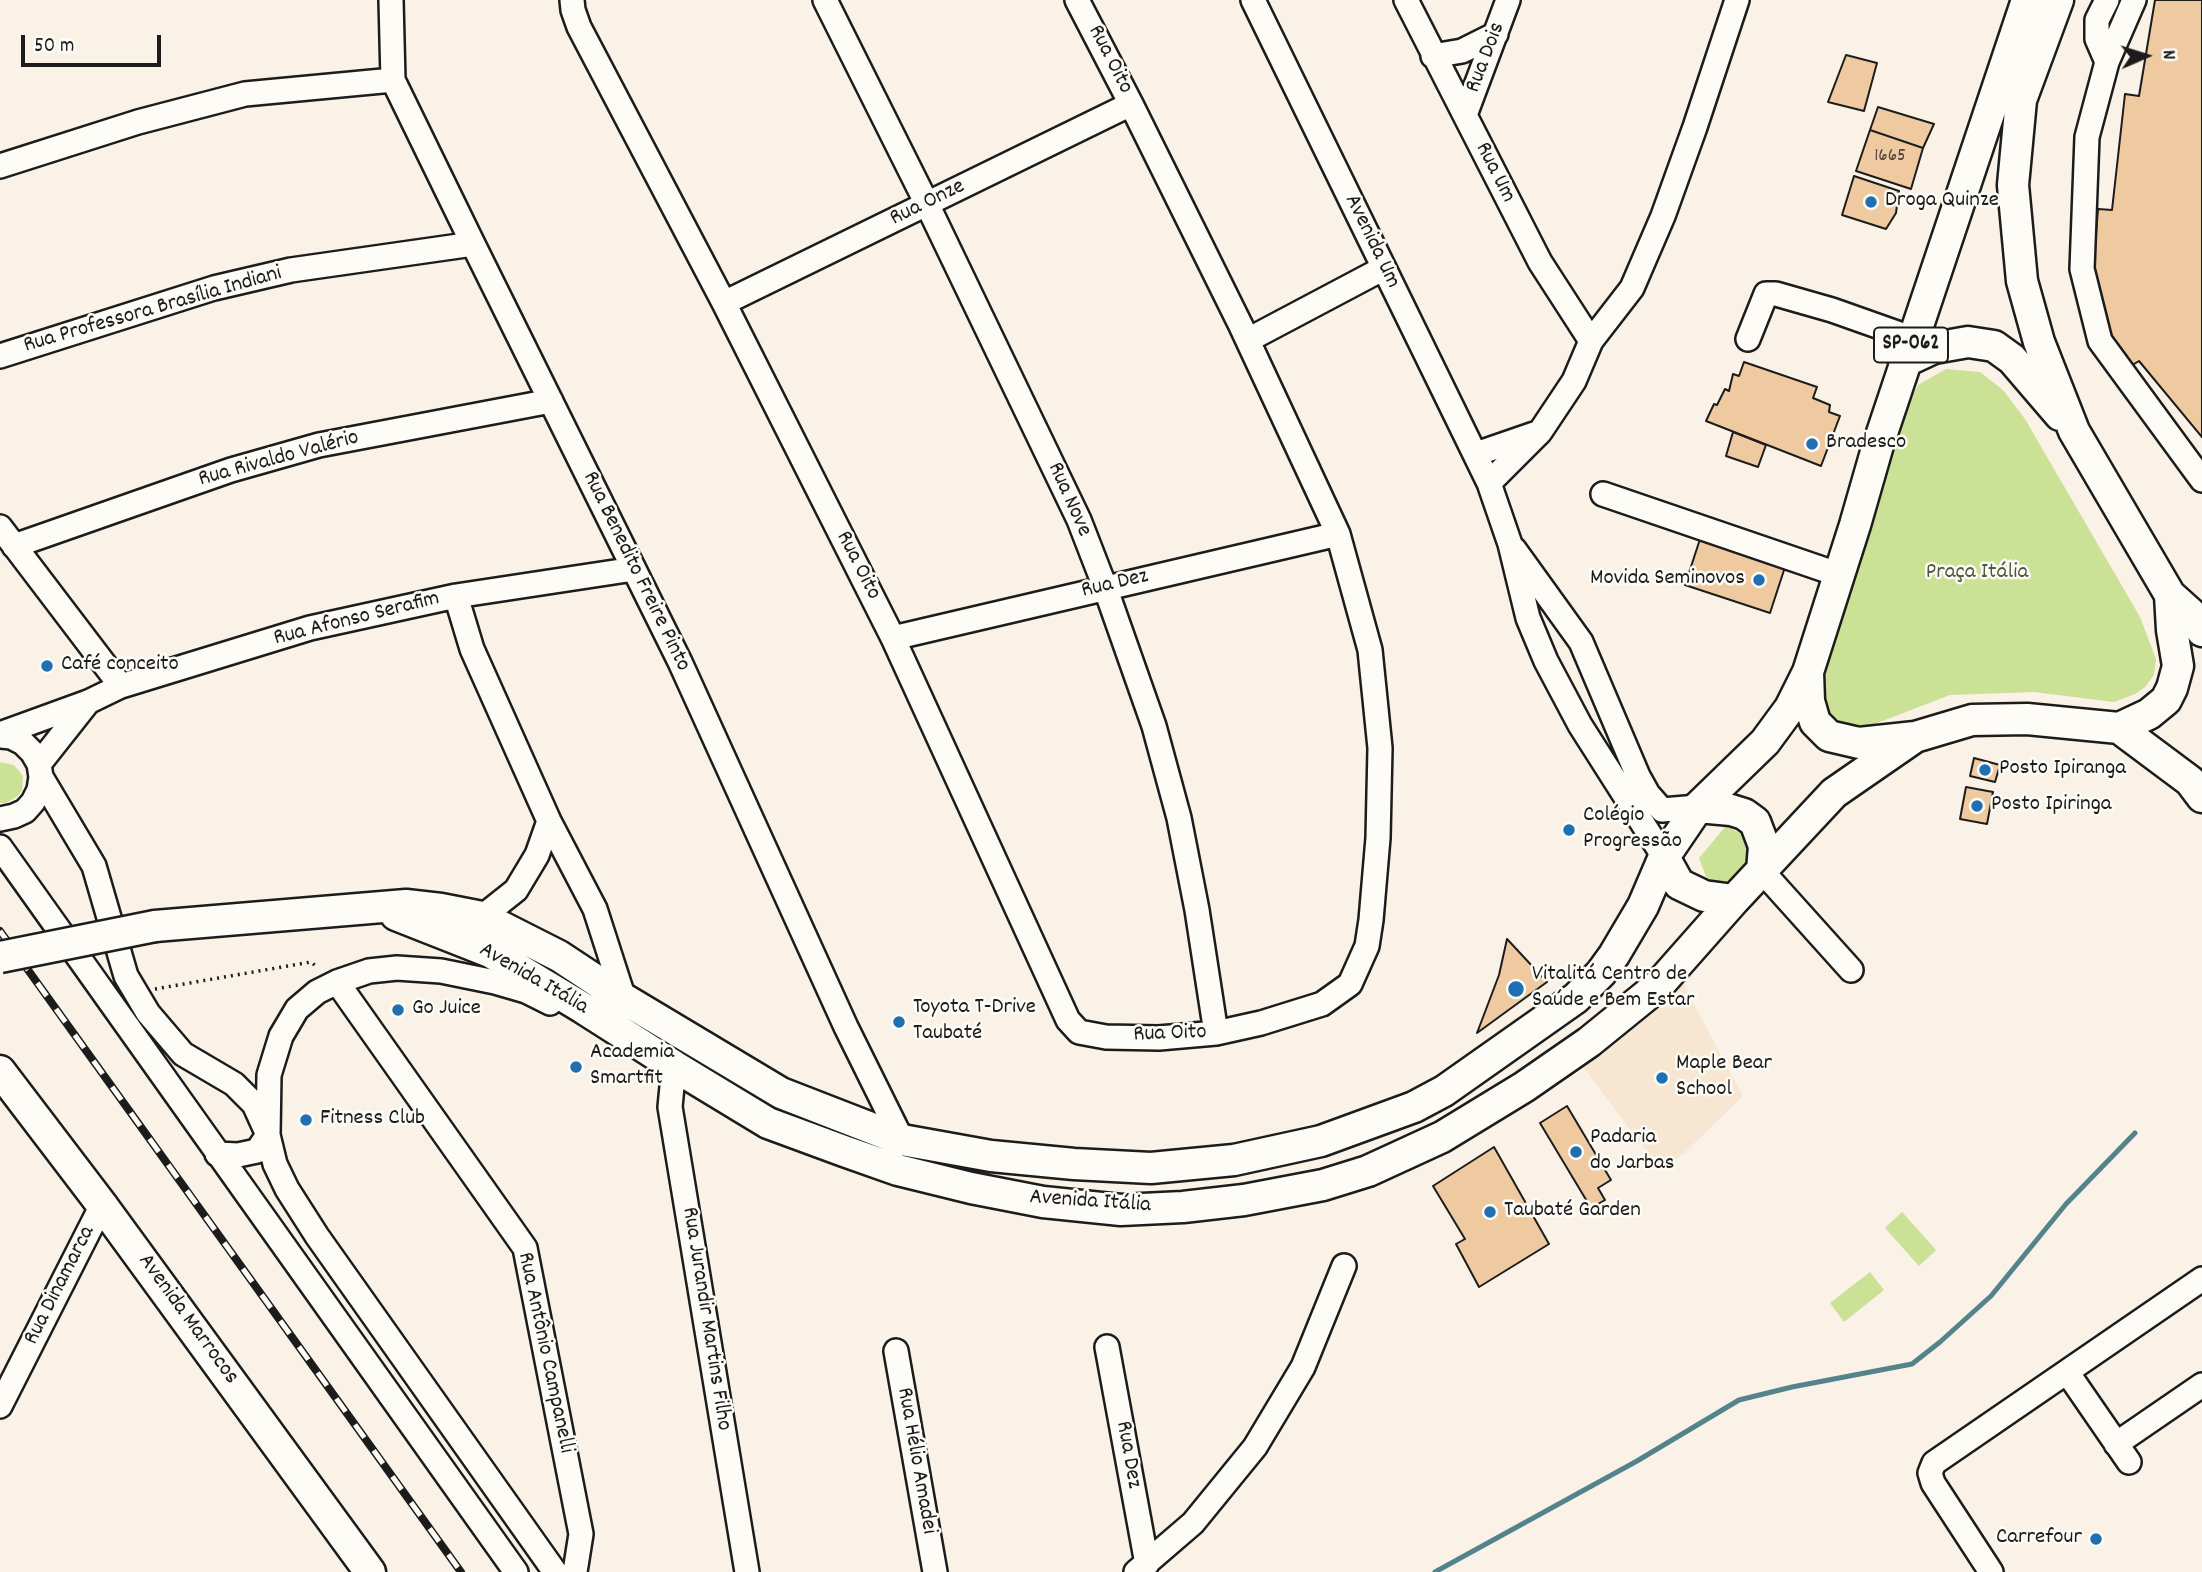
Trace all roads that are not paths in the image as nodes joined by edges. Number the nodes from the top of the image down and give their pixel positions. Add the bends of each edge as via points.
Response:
1 (391, 0) edge
2 (572, 0) edge
3 (825, 0) edge
4 (1077, 0) edge
5 (1253, 0) edge
6 (1406, 0) edge
7 (1508, 0) edge
8 (1737, 0) edge
9 (2058, 0) edge
10 (2107, 0) edge
11 (2134, 0) edge
12 (2025, 1) edge
13 (1496, 34) junction
14 (1433, 56) junction
15 (2107, 62) junction
16 (393, 80) junction
17 (1131, 104) junction
18 (1465, 115) junction
19 (0, 166) edge
20 (928, 204) junction
21 (472, 244) junction
22 (1381, 262) junction
23 (724, 303) junction
24 (1244, 333) junction
25 (1748, 339) dead end
26 (1591, 341) junction
27 (1909, 350) junction
28 (0, 356) edge
29 (551, 401) junction
30 (2074, 431) junction
31 (1541, 432) junction
32 (1476, 454) junction
33 (2202, 480) edge
34 (1489, 483) junction
35 (1603, 494) dead end
36 (0, 527) edge
37 (1338, 534) junction
38 (1510, 544) junction
39 (14, 546) junction
40 (634, 569) junction
41 (1840, 575) junction
42 (1105, 587) junction
43 (2170, 595) junction
44 (457, 596) junction
45 (2202, 631) edge
46 (893, 638) junction
47 (1808, 672) junction
48 (121, 686) junction
49 (88, 702) junction
50 (2119, 728) junction
51 (0, 735) edge
52 (1915, 737) junction
53 (40, 770) junction
54 (2198, 790) edge
55 (1698, 807) junction
56 (0, 819) edge
57 (549, 821) junction
58 (0, 847) edge
59 (1664, 857) junction
60 (1762, 871) junction
61 (1734, 900) junction
62 (376, 908) junction
63 (482, 917) junction
64 (0, 957) edge
65 (1851, 971) dead end
66 (337, 982) junction
67 (624, 999) junction
68 (1216, 1033) junction
69 (674, 1066) junction
70 (0, 1071) edge
71 (268, 1135) junction
72 (902, 1140) junction
73 (217, 1154) junction
74 (102, 1205) junction
75 (1344, 1266) dead end
76 (2202, 1279) edge
77 (1107, 1347) dead end
78 (896, 1351) dead end
79 (2067, 1372) junction
80 (2202, 1385) edge
81 (0, 1406) edge
82 (1141, 1568) edge
83 (370, 1572) edge
84 (516, 1572) edge
85 (555, 1572) edge
86 (575, 1572) edge
87 (747, 1572) edge
88 (935, 1572) edge
89 (1991, 1572) edge

1 - 16 street, Rua Benedito Freire Pinto
2 - 23 street, Rua Oito via 579,27
3 - 20 street, Rua Nove
4 - 17 street, Rua Oito
5 - 22 street, Avenida Um
6 - 14 street, Rua Um
7 - 13 street, Rua Dois
8 - 26 street via 1663,216 1632,288
9 - 30 main road, SP-062 via 2021,100 2013,185 2022,281 2039,342
10 - 15 street via 2097,20 2097,39
11 - 15 street
12 - 27 main road, SP-062
13 - 14 street via 1462,51
13 - 18 street, Rua Dois
14 - 18 street, Rua Um
15 - 33 street via 2087,137 2082,269 2100,341
16 - 19 street via 245,94
16 - 21 street, Rua Benedito Freire Pinto
17 - 20 street, Rua Onze
17 - 24 street, Rua Oito
18 - 26 street, Rua Um via 1540,262
20 - 23 street, Rua Onze
20 - 42 street, Rua Nove via 1079,520
21 - 28 street, Rua Professora Brasília Indiani via 291,270 214,288
21 - 29 street, Rua Benedito Freire Pinto
22 - 24 street
22 - 32 street, Avenida Um
23 - 46 street, Rua Oito
24 - 37 street, Rua Oito
25 - 27 street via 1766,294 1776,294 1832,310
26 - 31 street via 1574,381
27 - 30 main road, SP-062 via 1968,342 1994,346 2012,359
27 - 41 main road, SP-062
29 - 39 street, Rua Rivaldo Valério via 319,444
29 - 40 street, Rua Benedito Freire Pinto
30 - 43 main road, SP-062
31 - 32 street
31 - 34 street
32 - 34 street, Avenida Um
34 - 38 street, Avenida Um
35 - 41 street
36 - 39 street
37 - 42 street, Rua Dez
37 - 68 street, Rua Oito via 1370,650 1380,748 1378,838 1367,946 1350,984 1322,1004
38 - 55 street via 1581,642 1648,794 1662,810
38 - 59 street via 1528,618 1546,661 1580,725
39 - 48 street
40 - 44 street, Rua Afonso Serafim
40 - 72 street, Rua Benedito Freire Pinto
41 - 47 main road, SP-062
42 - 46 street, Rua Dez
42 - 68 street, Rua Nove via 1154,726 1179,818
43 - 45 main road, SP-062
43 - 50 main road, SP-062 via 2178,666 2172,688 2149,714
44 - 48 street, Rua Afonso Serafim via 310,628
44 - 57 street via 472,649
46 - 68 street, Rua Oito via 1068,1020 1079,1032 1106,1037
47 - 52 main road, SP-062 via 1815,722 1829,736 1859,743
47 - 55 main road via 1790,708 1765,742
48 - 49 street, Rua Afonso Serafim
49 - 51 street, Rua Afonso Serafim
49 - 53 street
50 - 52 main road, SP-062 via 2027,719 1972,720
50 - 54 main road
51 - 53 street via 23,743
52 - 60 main road, Avenida Itália via 1834,793
53 - 56 street via 33,802 25,811
53 - 71 street via 94,866 126,976 148,1013 183,1055 234,1084 254,1104
55 - 59 main road
55 - 60 main road via 1731,810 1755,822 1764,846
57 - 63 street via 537,855 516,890
57 - 67 street via 595,909
58 - 73 street
59 - 61 main road via 1679,884 1704,896
59 - 72 main road, Avenida Itália via 1643,906 1614,955 1576,998 1444,1091 1388,1117 1321,1141 1246,1157 1151,1168 991,1156
60 - 61 main road, Avenida Itália
60 - 65 street
61 - 69 main road, Avenida Itália via 1658,986 1524,1087 1442,1137 1368,1171 1244,1200 1121,1210 971,1188 898,1170 768,1123
62 - 63 main road, Avenida Itália via 406,905
62 - 64 main road, Avenida Itália, bridge via 155,926
62 - 69 main road, Avenida Itália via 490,952
63 - 67 main road, Avenida Itália via 559,956
66 - 69 street via 397,968 495,982 526,990
66 - 71 street via 297,1009 281,1036 269,1075
66 - 86 street, Rua Antônio Campanelli via 525,1248 581,1534
67 - 72 main road, Avenida Itália via 781,1093
69 - 87 street, Rua Jurandir Martins Filho via 670,1107
70 - 74 main road, Avenida Marrocos
71 - 73 street via 257,1151
71 - 85 street via 286,1189
73 - 84 street
74 - 81 street, Rua Dinamarca
74 - 83 main road, Avenida Marrocos
75 - 82 street via 1303,1367 1255,1447 1193,1522
76 - 79 street
77 - 82 street, Rua Dez
78 - 88 street, Rua Hélio Amadei
79 - 80 street via 2123,1453
79 - 89 street via 1934,1463 1930,1473 1945,1505

